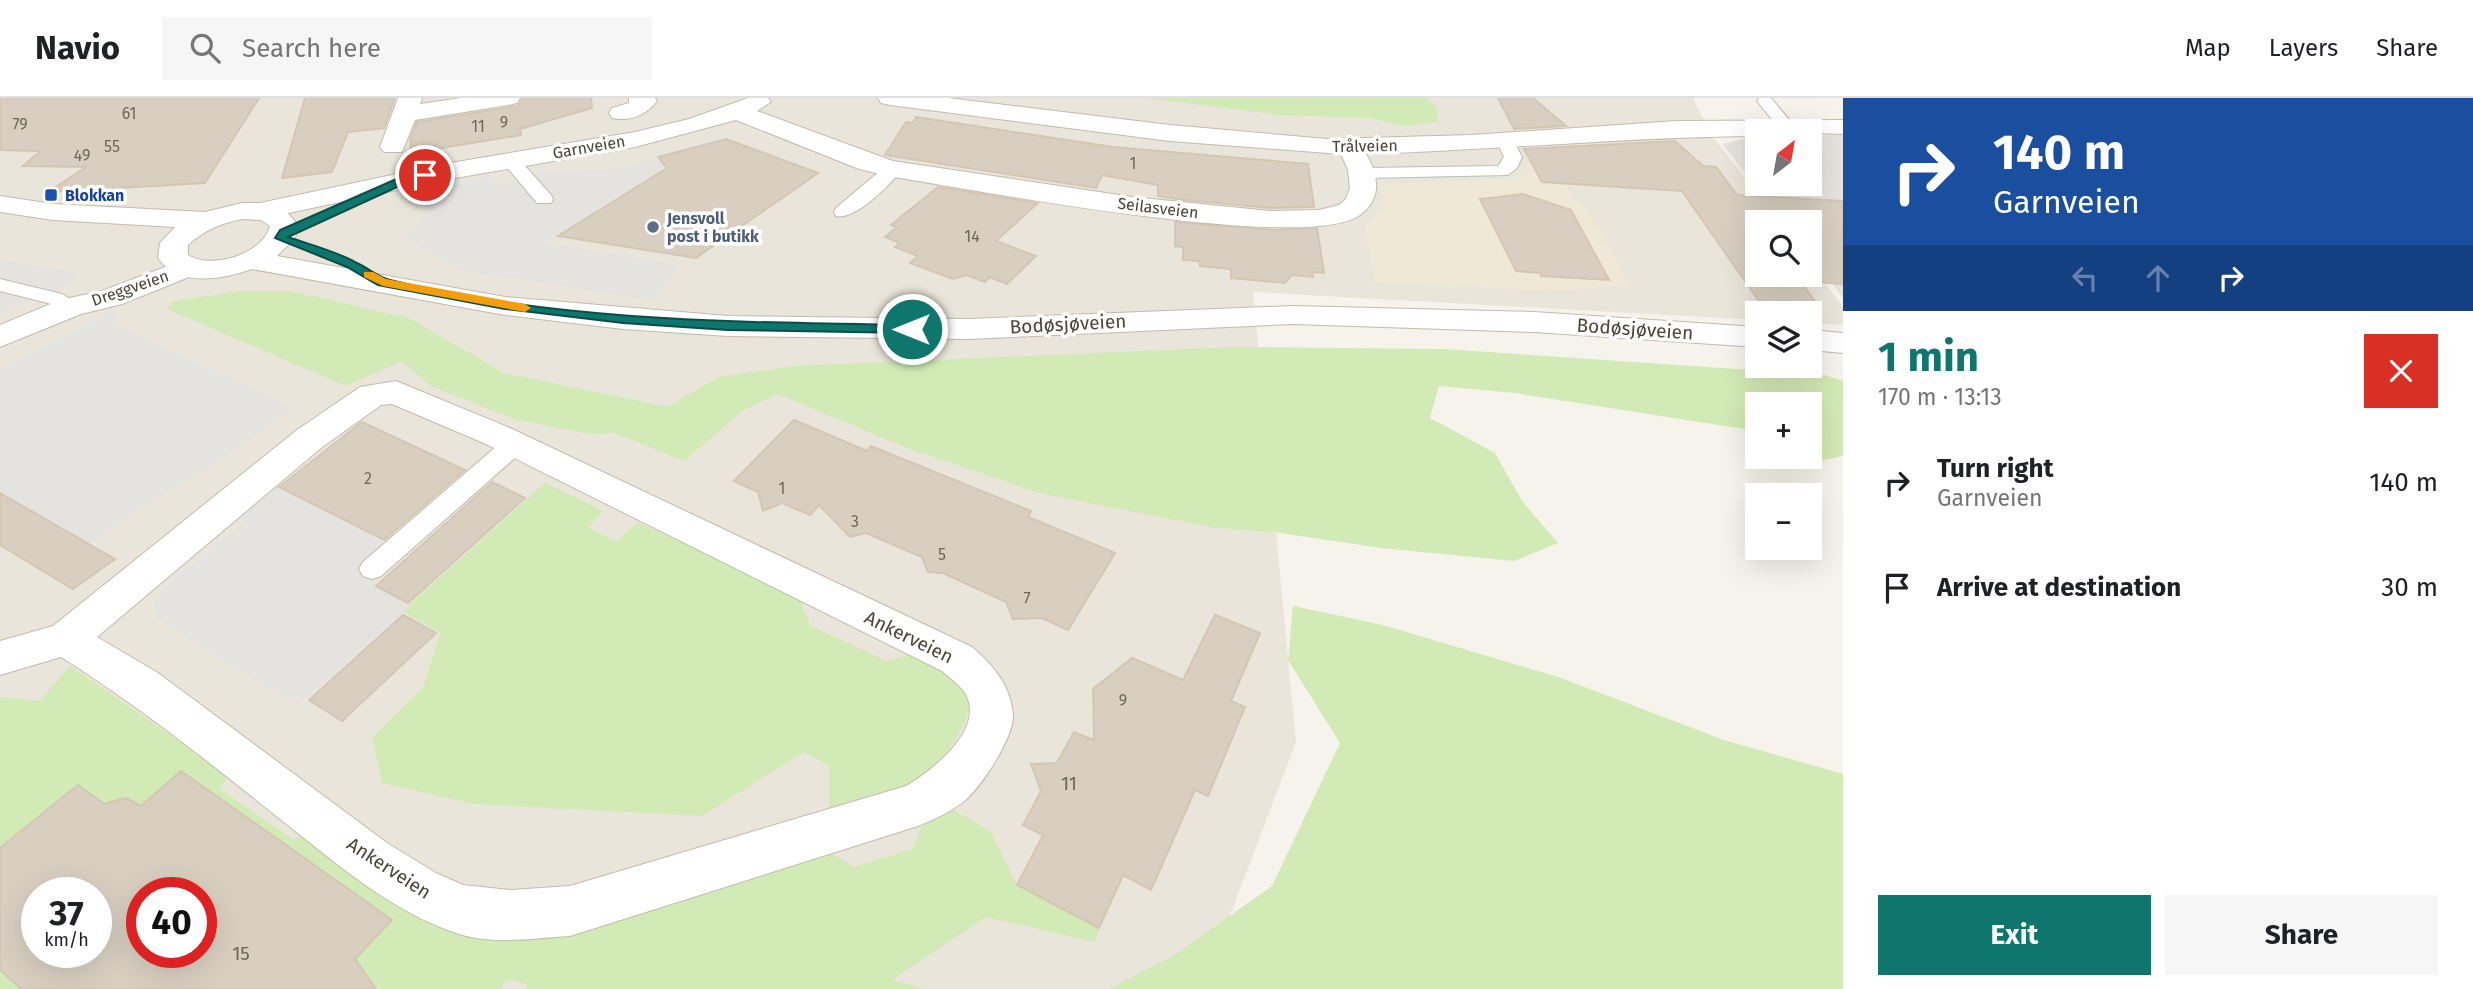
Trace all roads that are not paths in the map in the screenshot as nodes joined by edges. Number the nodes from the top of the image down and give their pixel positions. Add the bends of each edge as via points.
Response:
1 (508, 98) edge
2 (641, 98) edge
3 (769, 98) edge
4 (890, 98) edge
5 (1765, 101) dead end
6 (407, 106) edge
7 (737, 112) junction
8 (621, 113) dead end
9 (1780, 119) edge
10 (1822, 127) edge
11 (1843, 127) edge
12 (1745, 128) edge
13 (1505, 140) junction
14 (1348, 146) junction
15 (393, 147) dead end
16 (511, 160) junction
17 (893, 169) junction
18 (1364, 173) junction
19 (405, 179) junction
20 (544, 199) dead end
21 (0, 204) edge
22 (260, 211) junction
23 (53, 212) junction
24 (843, 212) dead end
25 (205, 220) junction
26 (283, 235) junction
27 (178, 254) junction
28 (250, 260) junction
29 (383, 282) junction
30 (0, 285) edge
31 (71, 307) junction
32 (1745, 336) edge
33 (0, 337) edge
34 (1822, 341) edge
35 (1843, 342) edge
36 (515, 444) junction
37 (372, 569) dead end
38 (66, 639) junction
39 (0, 658) edge

1 - 6 street
2 - 8 street via 645,102 638,108
3 - 7 street, Garnveien
4 - 14 street, Trålveien via 1263,144
5 - 9 lane
6 - 15 street
7 - 16 street, Garnveien via 653,136
7 - 17 street, Seilasveien
10 - 11 street, Trålveien
12 - 13 street, Trålveien
13 - 14 street, Trålveien
13 - 18 lane via 1514,158 1502,170
14 - 18 street
16 - 19 street, Garnveien
16 - 20 lane
17 - 18 street, Seilasveien via 1152,209 1291,222 1326,220 1349,211 1361,196
17 - 24 lane
19 - 22 street, Garnveien
19 - 26 street, Garnveien
21 - 23 street, Bodøsjøveien
22 - 25 street, Bodøsjøveien
22 - 26 street, Bodøsjøveien via 280,218
23 - 25 street, Bodøsjøveien
23 - 27 street, Bodøsjøveien via 151,241
25 - 27 street, Bodøsjøveien via 192,227
26 - 28 street, Bodøsjøveien
26 - 29 street, Bodøsjøveien
27 - 28 street, Bodøsjøveien via 218,268
27 - 31 street, Dreggveien via 111,298
28 - 29 street, Bodøsjøveien via 330,277
29 - 32 street, Bodøsjøveien via 505,306 728,326 968,329 1293,314 1522,321
30 - 31 lane via 55,298
31 - 33 street, Dreggveien
34 - 35 street
36 - 37 lane
36 - 38 street, Ankerveien via 396,392 373,395 309,439
36 - 38 street, Ankerveien via 957,659 978,678 988,697 991,718 968,764 947,788 918,804 634,894 570,911 511,915 461,910 418,890 370,859 143,686
38 - 39 street, Ankerveien

